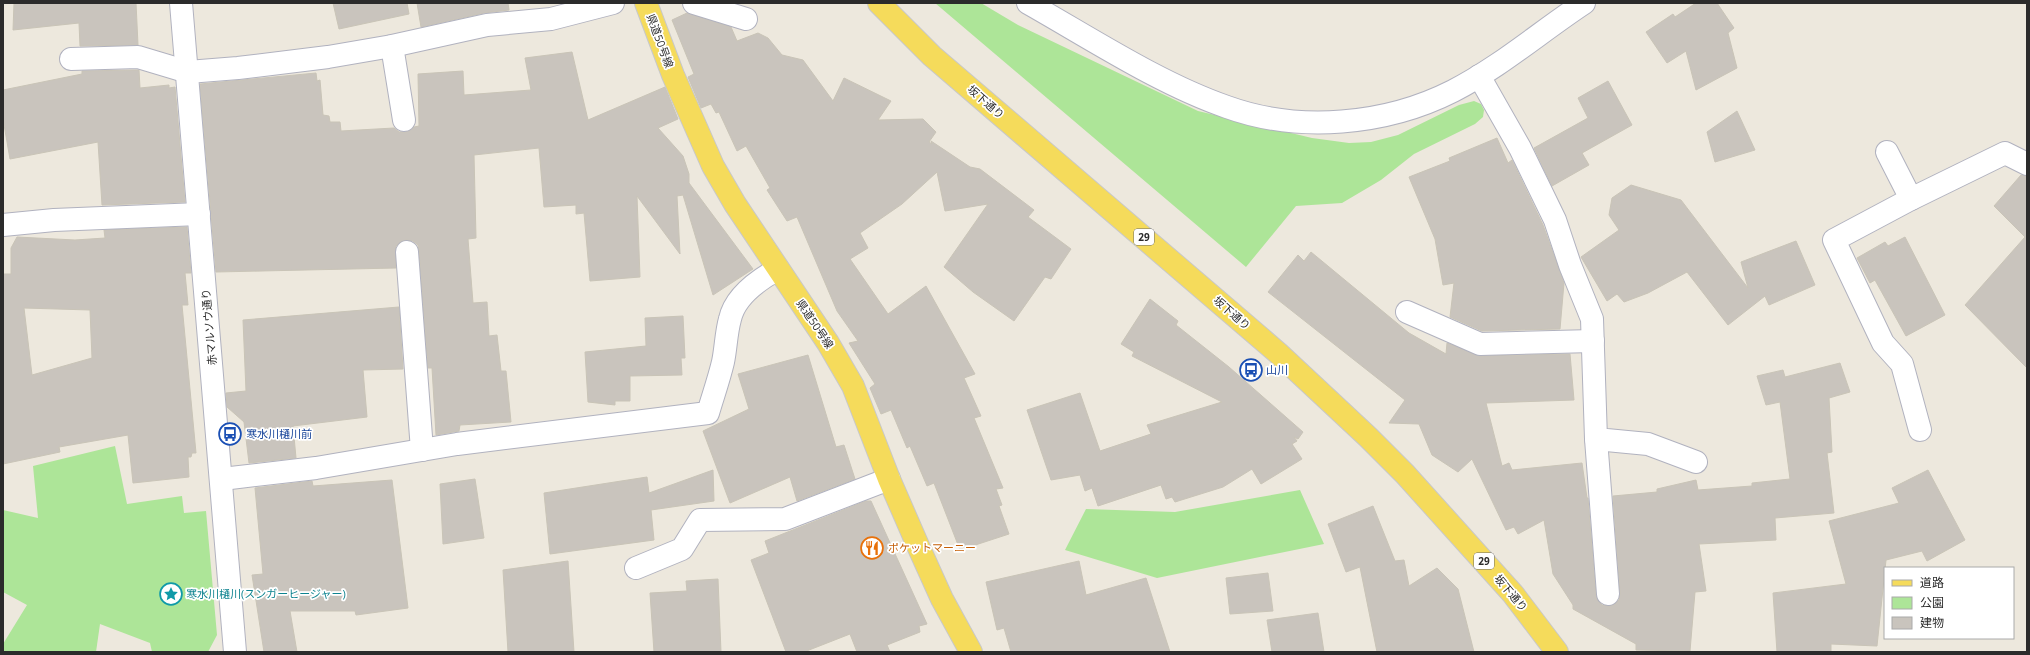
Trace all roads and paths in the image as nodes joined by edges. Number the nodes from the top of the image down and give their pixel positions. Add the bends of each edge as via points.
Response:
1 (181, 3) edge
2 (613, 3) edge
3 (646, 3) edge
4 (694, 3) edge
5 (879, 3) edge
6 (1028, 3) edge
7 (1584, 3) edge
8 (746, 19) dead end
9 (392, 46) junction
10 (71, 59) dead end
11 (188, 72) junction
12 (1479, 76) junction
13 (404, 120) dead end
14 (1887, 152) dead end
15 (2027, 164) edge
16 (1911, 199) junction
17 (199, 214) junction
18 (3, 225) edge
19 (407, 252) dead end
20 (778, 269) junction
21 (1407, 312) dead end
22 (1592, 341) junction
23 (1920, 430) dead end
24 (1596, 439) junction
25 (422, 450) junction
26 (1696, 462) dead end
27 (889, 479) junction
28 (222, 480) junction
29 (636, 568) dead end
30 (1608, 594) dead end
31 (235, 652) edge
32 (971, 652) edge
33 (1557, 652) edge

1 - 11 street, 赤マルソウ通り
2 - 9 street via 551,19 487,25
3 - 20 main road, 県道50号線 via 673,75 713,166
4 - 8 street
5 - 33 main road, 坂下通り / 29 via 932,56 1205,289 1368,437 1508,588
6 - 12 street via 1183,88 1228,108 1265,116 1306,122 1379,116 1418,105 1453,91
7 - 12 street
9 - 11 street via 313,59
9 - 13 street
10 - 11 street via 138,57
11 - 17 street, 赤マルソウ通り
12 - 22 street via 1520,148 1555,220 1592,319
14 - 16 street
15 - 16 street via 2005,153
16 - 23 street via 1834,240 1883,343 1902,364
17 - 18 street via 54,220
17 - 28 street, 赤マルソウ通り
19 - 25 street
20 - 25 street via 743,295 735,307 730,318 723,363 708,413
20 - 27 main road, 県道50号線 via 841,364
21 - 22 street via 1480,344
22 - 24 street
24 - 26 street via 1648,444
24 - 30 street
25 - 28 street via 316,468
27 - 29 street via 786,519 700,520 682,549
27 - 32 main road, 県道50号線 via 942,599
28 - 31 street, 赤マルソウ通り

